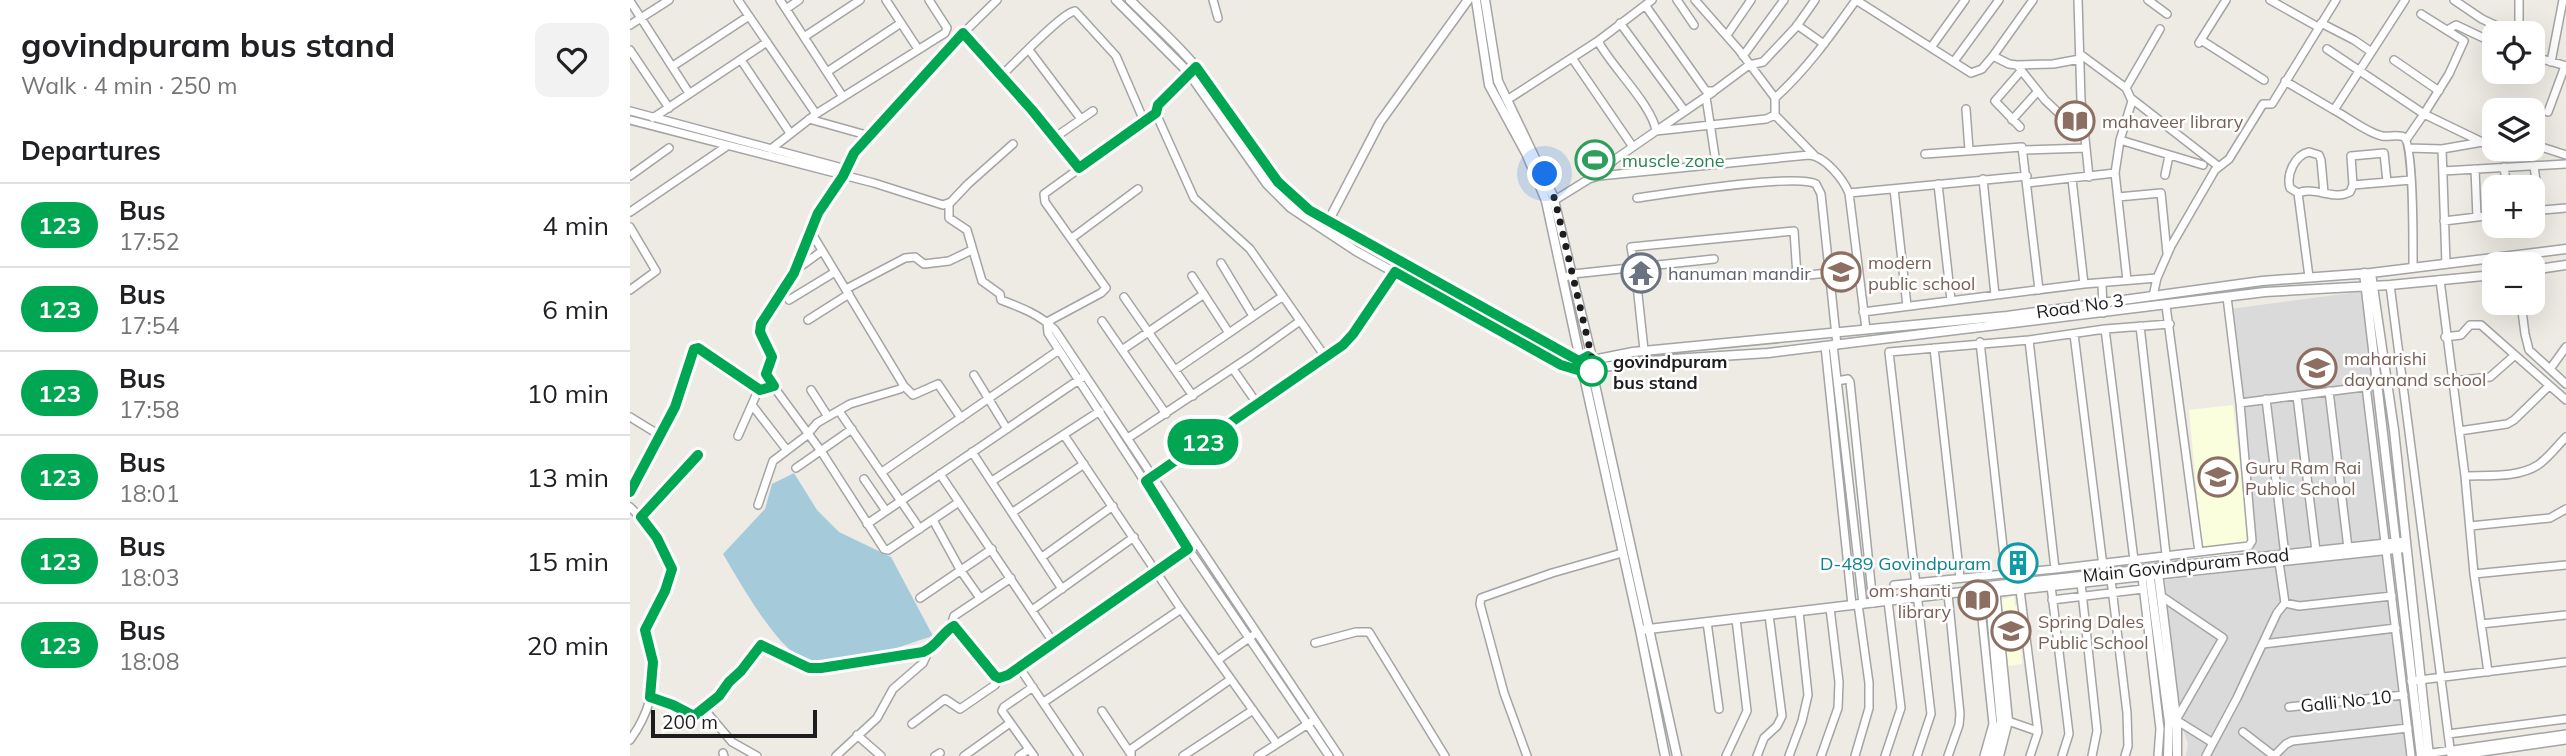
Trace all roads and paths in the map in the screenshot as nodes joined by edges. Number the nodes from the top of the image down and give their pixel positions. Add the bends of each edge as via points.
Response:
1 (670, 0) edge
2 (738, 0) edge
3 (780, 0) edge
4 (799, 0) edge
5 (860, 0) edge
6 (886, 0) edge
7 (940, 0) edge
8 (998, 0) edge
9 (1116, 0) edge
10 (1130, 0) edge
11 (1213, 0) edge
12 (1468, 0) edge
13 (1476, 0) edge
14 (1485, 0) edge
15 (1677, 0) edge
16 (1695, 0) edge
17 (1751, 0) edge
18 (1784, 0) edge
19 (1815, 0) edge
20 (1856, 0) edge
21 (1950, 0) edge
22 (1999, 0) edge
23 (2033, 0) edge
24 (2078, 0) edge
25 (2148, 0) edge
26 (2226, 0) edge
27 (2270, 0) edge
28 (2336, 0) edge
29 (2405, 0) edge
30 (2454, 0) edge
31 (2519, 0) edge
32 (2563, 0) edge
33 (630, 1) edge
34 (931, 2) edge
35 (1648, 2) edge
36 (1962, 3) edge
37 (786, 9) junction
38 (2167, 14) dead end
39 (2421, 14) dead end
40 (749, 16) junction
41 (641, 18) junction
42 (1218, 18) dead end
43 (2487, 21) edge
44 (2519, 21) edge
45 (901, 23) junction
46 (1620, 23) junction
47 (630, 25) edge
48 (1694, 25) dead end
49 (1797, 25) junction
50 (2319, 25) junction
51 (2160, 29) dead end
52 (2447, 30) junction
53 (963, 33) junction
54 (1727, 35) junction
55 (804, 37) junction
56 (2482, 37) edge
57 (1598, 41) junction
58 (767, 42) junction
59 (1824, 44) junction
60 (1932, 46) junction
61 (918, 49) junction
62 (2327, 49) dead end
63 (630, 50) edge
64 (1029, 50) junction
65 (2370, 51) junction
66 (1743, 56) junction
67 (1993, 56) junction
68 (2080, 56) junction
69 (1572, 58) junction
70 (633, 60) edge
71 (741, 60) junction
72 (2393, 60) dead end
73 (2545, 60) edge
74 (1955, 61) junction
75 (2551, 62) junction
76 (1749, 65) junction
77 (673, 66) junction
78 (2565, 66) edge
79 (2019, 68) junction
80 (1193, 70) junction
81 (2359, 70) junction
82 (827, 72) junction
83 (1002, 75) junction
84 (2264, 80) dead end
85 (2285, 81) junction
86 (2126, 88) junction
87 (1714, 91) junction
88 (2038, 91) junction
89 (2439, 91) junction
90 (689, 93) junction
91 (843, 97) junction
92 (1706, 97) junction
93 (1775, 98) junction
94 (2132, 99) junction
95 (1507, 100) junction
96 (669, 108) junction
97 (1966, 109) dead end
98 (1684, 110) dead end
99 (2334, 110) junction
100 (630, 111) edge
101 (1093, 111) dead end
102 (2548, 112) dead end
103 (1156, 113) junction
104 (816, 114) junction
105 (2424, 114) junction
106 (1775, 115) junction
107 (653, 118) junction
108 (1081, 119) junction
109 (630, 120) edge
110 (809, 120) junction
111 (2012, 120) junction
112 (1144, 121) junction
113 (1711, 124) junction
114 (2020, 127) dead end
115 (1656, 131) junction
116 (790, 133) junction
117 (870, 136) junction
118 (1054, 138) junction
119 (2085, 138) junction
120 (2120, 140) junction
121 (2406, 140) junction
122 (2482, 142) edge
123 (2482, 143) edge
124 (1013, 144) dead end
125 (727, 145) junction
126 (1633, 147) junction
127 (669, 148) dead end
128 (2086, 148) junction
129 (2409, 148) junction
130 (2545, 148) edge
131 (771, 149) junction
132 (2442, 149) junction
133 (1969, 150) junction
134 (2023, 150) junction
135 (1925, 154) dead end
136 (1814, 155) junction
137 (2566, 155) edge
138 (2169, 156) junction
139 (1716, 163) junction
140 (2566, 164) edge
141 (2203, 165) dead end
142 (2218, 166) junction
143 (2534, 166) junction
144 (2504, 167) junction
145 (1079, 168) junction
146 (2475, 169) junction
147 (2443, 171) junction
148 (845, 173) junction
149 (2115, 173) junction
150 (630, 175) edge
151 (2505, 175) edge
152 (2534, 175) edge
153 (1599, 176) junction
154 (2165, 176) dead end
155 (2089, 177) junction
156 (1983, 179) junction
157 (2027, 179) junction
158 (2072, 179) junction
159 (2411, 180) junction
160 (2387, 182) junction
161 (1938, 184) junction
162 (2353, 185) junction
163 (1138, 189) dead end
164 (1894, 189) junction
165 (1849, 193) junction
166 (2298, 193) junction
167 (2324, 193) junction
168 (2118, 197) junction
169 (1637, 198) dead end
170 (1555, 200) junction
171 (949, 204) junction
172 (2566, 208) edge
173 (2545, 209) edge
174 (630, 212) edge
175 (2482, 216) edge
176 (2477, 217) junction
177 (1329, 220) junction
178 (2444, 220) junction
179 (630, 228) edge
180 (1324, 231) junction
181 (811, 232) junction
182 (1072, 238) junction
183 (640, 243) junction
184 (2566, 249) edge
185 (630, 250) edge
186 (972, 250) junction
187 (822, 251) junction
188 (2167, 253) junction
189 (2545, 254) edge
190 (1714, 259) dead end
191 (1402, 260) junction
192 (2482, 262) edge
193 (1222, 264) dead end
194 (2446, 264) junction
195 (2566, 265) edge
196 (1633, 268) junction
197 (2413, 268) junction
198 (2545, 268) edge
199 (796, 270) junction
200 (835, 272) junction
201 (1395, 272) junction
202 (2367, 273) junction
203 (1573, 274) junction
204 (1829, 274) junction
205 (1192, 276) dead end
206 (2482, 276) edge
207 (2309, 277) junction
208 (1563, 278) junction
209 (2157, 278) junction
210 (2127, 280) junction
211 (2440, 280) junction
212 (2102, 283) junction
213 (2084, 284) junction
214 (2390, 285) junction
215 (2370, 286) junction
216 (631, 287) edge
217 (2039, 290) junction
218 (848, 292) junction
219 (1204, 294) junction
220 (1995, 295) junction
221 (2165, 295) junction
222 (1283, 296) junction
223 (2153, 296) junction
224 (1124, 297) dead end
225 (2227, 297) junction
226 (789, 300) dead end
227 (1951, 300) junction
228 (2103, 303) junction
229 (1907, 306) junction
230 (2166, 306) junction
231 (1863, 312) junction
232 (2103, 313) junction
233 (2523, 315) edge
234 (1254, 316) junction
235 (808, 320) dead end
236 (1102, 321) dead end
237 (1300, 321) junction
238 (1047, 322) junction
239 (2170, 324) junction
240 (2140, 326) junction
241 (1887, 327) junction
242 (1866, 329) junction
243 (2105, 329) junction
244 (1149, 332) junction
245 (1229, 332) junction
246 (1835, 332) junction
247 (2074, 334) junction
248 (2445, 337) junction
249 (1888, 339) junction
250 (2029, 340) junction
251 (1980, 342) junction
252 (1832, 345) junction
253 (2566, 347) edge
254 (1934, 348) junction
255 (1059, 350) junction
256 (1122, 350) junction
257 (1644, 350) junction
258 (2515, 355) junction
259 (1326, 358) junction
260 (1587, 365) junction
261 (1233, 369) junction
262 (2550, 369) junction
263 (1175, 370) junction
264 (974, 375) dead end
265 (1082, 377) junction
266 (1837, 381) junction
267 (2453, 381) junction
268 (2403, 382) junction
269 (2377, 384) junction
270 (2388, 384) junction
271 (2566, 384) edge
272 (774, 386) junction
273 (904, 386) junction
274 (2366, 386) junction
275 (2549, 386) junction
276 (760, 390) junction
277 (811, 390) dead end
278 (2329, 391) junction
279 (1193, 396) junction
280 (2297, 396) junction
281 (2266, 399) junction
282 (988, 400) junction
283 (2566, 400) edge
284 (2240, 403) junction
285 (752, 405) junction
286 (1258, 405) junction
287 (839, 411) junction
288 (1100, 411) junction
289 (1166, 414) junction
290 (827, 415) junction
291 (630, 417) edge
292 (961, 418) junction
293 (852, 429) junction
294 (1007, 429) junction
295 (2459, 431) junction
296 (808, 433) junction
297 (1063, 435) junction
298 (662, 436) junction
299 (738, 436) dead end
300 (2566, 437) edge
301 (1128, 438) junction
302 (786, 449) junction
303 (821, 451) junction
304 (972, 452) junction
305 (698, 455) dead end
306 (1084, 464) junction
307 (796, 468) dead end
308 (883, 472) junction
309 (940, 474) junction
310 (2465, 477) junction
311 (864, 479) dead end
312 (1149, 479) junction
313 (992, 481) junction
314 (630, 492) edge
315 (1862, 498) junction
316 (1851, 500) junction
317 (902, 501) junction
318 (959, 502) junction
319 (758, 505) dead end
320 (1113, 506) junction
321 (630, 507) edge
322 (2566, 509) edge
323 (886, 511) junction
324 (1013, 512) junction
325 (641, 517) junction
326 (933, 520) junction
327 (867, 524) junction
328 (2470, 526) junction
329 (920, 529) junction
330 (1134, 537) junction
331 (1196, 544) junction
332 (1856, 544) junction
333 (2400, 545) junction
334 (1846, 546) junction
335 (2384, 547) junction
336 (2348, 548) junction
337 (992, 549) junction
338 (1188, 549) junction
339 (2316, 551) junction
340 (2199, 552) junction
341 (1622, 553) junction
342 (2166, 556) junction
343 (1042, 557) junction
344 (2282, 558) junction
345 (2134, 560) junction
346 (2103, 562) junction
347 (2566, 565) edge
348 (2055, 569) junction
349 (961, 570) junction
350 (1155, 571) junction
351 (2156, 573) junction
352 (2006, 574) junction
353 (2473, 574) junction
354 (2108, 577) junction
355 (1011, 578) junction
356 (1960, 578) junction
357 (1916, 583) junction
358 (2081, 583) junction
359 (1894, 585) dead end
360 (2050, 586) junction
361 (1062, 589) junction
362 (1992, 589) junction
363 (2144, 589) junction
364 (1979, 590) junction
365 (2021, 590) junction
366 (2113, 593) junction
367 (1948, 594) junction
368 (2082, 596) junction
369 (2161, 596) junction
370 (2392, 596) junction
371 (1917, 597) junction
372 (920, 598) dead end
373 (980, 598) junction
374 (2052, 600) junction
375 (1888, 601) junction
376 (1873, 603) junction
377 (2285, 603) junction
378 (1858, 604) junction
379 (1830, 608) junction
380 (1181, 609) junction
381 (1032, 610) junction
382 (1799, 611) junction
383 (1769, 615) junction
384 (2566, 615) edge
385 (1736, 619) junction
386 (1707, 622) junction
387 (2481, 624) junction
388 (951, 626) junction
389 (2396, 628) junction
390 (1651, 629) junction
391 (1640, 630) junction
392 (1252, 636) junction
393 (1053, 642) junction
394 (1315, 643) dead end
395 (2263, 644) junction
396 (929, 650) junction
397 (1218, 660) junction
398 (2566, 662) edge
399 (1018, 667) junction
400 (2487, 673) junction
401 (999, 678) junction
402 (2440, 678) junction
403 (1231, 679) junction
404 (2416, 681) junction
405 (1033, 687) junction
406 (2404, 695) junction
407 (650, 697) junction
408 (1044, 702) junction
409 (2289, 706) dead end
410 (704, 709) junction
411 (1719, 709) dead end
412 (1253, 710) junction
413 (1102, 711) dead end
414 (2566, 719) edge
415 (2176, 720) junction
416 (2008, 721) junction
417 (1310, 722) junction
418 (1010, 723) junction
419 (912, 724) dead end
420 (2408, 728) junction
421 (2034, 730) dead end
422 (2242, 732) dead end
423 (2448, 734) junction
424 (2566, 734) edge
425 (857, 735) junction
426 (630, 740) edge
427 (2566, 740) edge
428 (2213, 743) junction
429 (1277, 744) junction
430 (1031, 752) edge
431 (2452, 754) edge
432 (1130, 755) edge
433 (2422, 755) edge
434 (757, 756) edge
435 (836, 756) edge
436 (881, 756) edge
437 (964, 756) edge
438 (1019, 756) edge
439 (1079, 756) edge
440 (1183, 756) edge
441 (1258, 756) edge
442 (1329, 756) edge
443 (1339, 756) edge
444 (1445, 756) edge
445 (1527, 756) edge
446 (1665, 756) edge
447 (1677, 756) edge
448 (1726, 756) edge
449 (1757, 756) edge
450 (1789, 756) edge
451 (1821, 756) edge
452 (1855, 756) edge
453 (1885, 756) edge
454 (1917, 756) edge
455 (1948, 756) edge
456 (1984, 756) edge
457 (1992, 756) edge
458 (1999, 756) edge
459 (2029, 756) edge
460 (2062, 756) edge
461 (2091, 756) edge
462 (2125, 756) edge
463 (2158, 756) edge
464 (2168, 756) edge
465 (2177, 756) edge
466 (2206, 756) edge

1 - 41 street
2 - 40 street
3 - 37 street
4 - 37 street
5 - 55 street
6 - 45 street
7 - 34 street
8 - 53 street
9 - 80 street
10 - 80 street
11 - 42 street
12 - 177 street via 1380,122
13 - 208 street via 1489,85 1544,193
14 - 95 street via 1498,81
15 - 48 street
16 - 54 street
17 - 54 street
18 - 66 street
19 - 49 street
20 - 59 street
20 - 60 street
21 - 36 street
22 - 74 street
23 - 67 street
24 - 68 street
25 - 38 street
26 - 84 street via 2200,42
27 - 50 street
28 - 50 street
29 - 65 street
30 - 43 street
31 - 44 street
32 - 75 street
33 - 41 street
34 - 61 street via 947,31
35 - 46 street
35 - 87 street via 1706,91
36 - 60 street
37 - 55 street
39 - 52 street
40 - 58 street
40 - 77 street
41 - 47 street
41 - 77 street
45 - 61 street
45 - 82 street
46 - 57 street
46 - 98 street
49 - 59 street
49 - 76 street via 1763,62
50 - 65 street
50 - 85 street
51 - 86 street
52 - 56 street via 2456,25
52 - 89 street via 2464,41
53 - 83 street
53 - 117 street
54 - 66 street
55 - 82 street
57 - 69 street
57 - 115 street
58 - 71 street
58 - 104 street
59 - 93 street
60 - 74 street
61 - 91 street
62 - 81 street
63 - 70 street
64 - 83 street
64 - 108 street
64 - 112 street via 1075,11 1116,55
65 - 81 street
66 - 76 street
67 - 74 street via 1975,73
67 - 79 street
68 - 79 street
68 - 86 street
68 - 119 street
69 - 95 street
69 - 126 street
70 - 96 street
71 - 90 street
71 - 116 street
72 - 89 street
73 - 75 street
75 - 78 street
76 - 87 street
76 - 93 street
77 - 90 street
78 - 102 street
79 - 88 street
79 - 111 street via 1995,102
80 - 103 street via 1158,105
80 - 177 street via 1278,182 1309,210
80 - 180 street via 1267,184
81 - 99 street
81 - 105 street
82 - 91 street
83 - 118 street
85 - 99 street
85 - 142 street via 2272,104 2263,104 2229,159
86 - 94 street
87 - 92 street
88 - 111 street
88 - 119 street
89 - 105 street
90 - 96 street
91 - 104 street
92 - 113 street
92 - 115 street
93 - 106 street
94 - 120 street
94 - 142 street
95 - 170 street
96 - 107 street
97 - 133 street
99 - 121 street via 2370,131
100 - 107 street
101 - 108 street
103 - 112 street
103 - 222 street via 1194,198 1250,249
104 - 110 street
105 - 121 street
105 - 122 street
106 - 113 street
106 - 136 street
107 - 131 street
108 - 118 street
109 - 125 street
110 - 116 street
110 - 117 street
111 - 114 street
112 - 145 street
113 - 115 street
113 - 139 street
115 - 126 street
116 - 131 street
117 - 148 street via 854,153
118 - 145 street
119 - 128 street
120 - 138 street
120 - 149 street
121 - 129 street
123 - 132 street
124 - 171 street
125 - 148 street
125 - 174 street
126 - 153 street
127 - 150 street
128 - 134 street
128 - 155 street
129 - 132 street
129 - 159 street
130 - 137 street
131 - 148 street
132 - 147 street
133 - 134 street via 2020,146
133 - 135 street
134 - 157 street
136 - 139 street
136 - 165 street
138 - 141 street
138 - 154 street
139 - 153 street
140 - 143 street
142 - 188 street
143 - 144 street
143 - 152 street
144 - 146 street
144 - 151 street
145 - 182 street via 1043,197
146 - 147 street
146 - 176 street
147 - 178 street
148 - 171 street
148 - 181 street
149 - 155 street
149 - 168 street
153 - 170 street
155 - 158 street
156 - 157 street
156 - 161 street
156 - 220 street
157 - 158 street
157 - 217 street
158 - 213 street
159 - 160 street
159 - 197 street
160 - 162 street
160 - 162 street via 2384,153 2351,156
161 - 164 street
161 - 227 street
162 - 167 street via 2341,196
163 - 182 street
164 - 165 street
164 - 229 street
165 - 231 street
166 - 167 street
166 - 167 street via 2290,188 2288,178 2299,157 2309,152 2321,160
166 - 207 street
168 - 188 street via 2161,193
168 - 210 street
169 - 204 street via 1812,181 1821,194
170 - 203 street
171 - 186 street via 949,218 967,230
172 - 173 street
175 - 176 street
176 - 178 street
177 - 180 street
177 - 191 street
178 - 194 street
179 - 183 street
180 - 201 street
181 - 187 street
181 - 199 street
182 - 238 street via 1106,288
183 - 185 street
183 - 216 street via 656,271
184 - 189 street, Road No 3
186 - 218 street via 949,261 925,264 915,257 905,258
186 - 238 street via 982,281 1000,294 1001,300
187 - 199 street
187 - 200 street
188 - 209 street
190 - 196 street
191 - 201 street
191 - 260 street
192 - 194 street, Road No 3
193 - 234 street
194 - 197 street, Road No 3
195 - 198 street
196 - 203 street
196 - 204 street via 1630,247 1794,231 1797,276
196 - 257 street
197 - 202 street, Road No 3
199 - 272 street via 760,328 772,357 766,374
200 - 218 street
200 - 226 street
201 - 259 street via 1353,334
201 - 260 street via 1561,365
202 - 207 street, Road No 3
202 - 215 street
203 - 208 street
203 - 260 street
204 - 246 street
205 - 219 street
206 - 211 street, Road No 3
207 - 221 street, Road No 3
208 - 260 street
209 - 210 street
209 - 223 street
210 - 212 street
211 - 214 street, Road No 3
211 - 248 street
212 - 213 street
212 - 228 street
213 - 217 street
214 - 215 street, Road No 3
214 - 268 street
215 - 225 street, Road No 3
215 - 269 street
215 - 270 street
217 - 220 street
218 - 235 street
218 - 273 street
219 - 244 street
219 - 245 street
220 - 227 street
221 - 223 street, Road No 3
221 - 230 street
222 - 234 street
222 - 237 street
223 - 228 street, Road No 3
224 - 244 street
225 - 230 street, Road No 3
225 - 284 street
227 - 229 street
228 - 232 street
228 - 241 street, Road No 3
229 - 231 street
230 - 232 street, Road No 3
230 - 239 street
231 - 242 street
232 - 249 street, Road No 3
233 - 262 street via 2527,345
234 - 245 street
236 - 256 street
237 - 259 street
237 - 261 street
238 - 255 street
238 - 265 street
239 - 240 street
239 - 340 street
240 - 243 street
240 - 342 street
241 - 242 street, Road No 3
241 - 249 street
242 - 246 street, Road No 3
243 - 247 street
243 - 345 street
244 - 256 street
244 - 263 street
245 - 263 street
246 - 252 street
246 - 257 street, Road No 3
247 - 250 street
247 - 346 street
248 - 258 street via 2481,325
248 - 267 street
249 - 252 street, Road No 3
250 - 251 street
250 - 348 street
251 - 254 street
251 - 352 street
252 - 260 street, Road No 3
252 - 266 street
252 - 334 street
253 - 262 street
254 - 356 street
254 - 357 street via 1889,352
255 - 265 street
255 - 282 street
256 - 289 street
257 - 260 street, Road No 3
258 - 267 street via 2490,377
258 - 275 street
259 - 286 street
260 - 341 street
260 - 390 street
261 - 279 street
261 - 286 street
262 - 271 street
263 - 279 street
264 - 282 street
265 - 288 street
265 - 294 street
265 - 301 street
266 - 315 street via 1850,382
266 - 316 street
267 - 295 street
268 - 270 street
268 - 402 street
269 - 270 street
269 - 274 street
269 - 333 street
270 - 333 street
272 - 276 street
272 - 296 street
273 - 287 street
273 - 292 street via 913,395 938,384
274 - 278 street
274 - 335 street
275 - 283 street
275 - 295 street via 2507,424
276 - 285 street
276 - 298 street via 696,348
277 - 290 street
278 - 280 street
278 - 336 street
279 - 289 street
280 - 281 street
280 - 339 street
281 - 284 street
281 - 344 street
282 - 292 street
282 - 294 street
284 - 340 street via 2251,544
285 - 299 street
285 - 302 street
286 - 312 street
287 - 290 street
287 - 293 street
288 - 297 street
288 - 312 street
289 - 301 street
290 - 296 street
291 - 298 street
292 - 308 street
293 - 303 street
293 - 308 street
294 - 304 street
295 - 310 street
296 - 302 street
296 - 303 street
297 - 306 street
297 - 313 street
298 - 314 street
300 - 310 street via 2530,469
301 - 312 street
302 - 319 street via 771,463
303 - 307 street
303 - 327 street
304 - 309 street
304 - 313 street
305 - 325 street
306 - 320 street
306 - 324 street
308 - 317 street
309 - 317 street
309 - 318 street
310 - 328 street
311 - 323 street
312 - 331 street
312 - 338 street
313 - 324 street
315 - 316 street
315 - 376 street
316 - 332 street
317 - 323 street
317 - 329 street
318 - 326 street
318 - 337 street
320 - 330 street
320 - 343 street
321 - 325 street
322 - 328 street via 2550,518
323 - 327 street
324 - 343 street
325 - 407 street via 672,569 645,630 653,662
326 - 329 street
326 - 349 street
327 - 329 street via 886,550
328 - 353 street
330 - 350 street
330 - 361 street
331 - 338 street
331 - 392 street
332 - 334 street
332 - 378 street
333 - 335 street, Main Govindpuram Road
333 - 404 street
334 - 378 street
335 - 336 street, Main Govindpuram Road
335 - 344 street, Main Govindpuram Road
335 - 370 street
336 - 339 street, Main Govindpuram Road
337 - 349 street
337 - 355 street
338 - 350 street
338 - 392 street
339 - 344 street, Main Govindpuram Road
340 - 342 street
341 - 391 street
341 - 445 street via 1481,598 1504,693
342 - 345 street
342 - 351 street
343 - 361 street
344 - 351 street, Main Govindpuram Road
344 - 377 street
345 - 346 street
346 - 348 street
346 - 354 street
347 - 353 street
348 - 352 street
349 - 372 street
349 - 373 street
350 - 380 street
350 - 393 street
351 - 354 street, Main Govindpuram Road
351 - 363 street
351 - 369 street
351 - 464 street
352 - 356 street
353 - 387 street
354 - 358 street, Main Govindpuram Road
354 - 362 street, Main Govindpuram Road
354 - 366 street
355 - 373 street
355 - 381 street
356 - 357 street
357 - 359 street
357 - 371 street
358 - 360 street, Main Govindpuram Road
358 - 368 street
360 - 365 street, Main Govindpuram Road
360 - 374 street
361 - 381 street
362 - 364 street, Main Govindpuram Road
362 - 365 street, Main Govindpuram Road
362 - 416 street
362 - 457 street via 2001,722
363 - 366 street
363 - 463 street via 2159,722
364 - 367 street, Main Govindpuram Road
364 - 456 street via 1993,724
365 - 459 street via 2038,732
366 - 368 street
366 - 462 street via 2127,713
367 - 371 street, Main Govindpuram Road
367 - 455 street via 1960,714
368 - 374 street
368 - 461 street via 2097,731
369 - 415 street
369 - 415 street via 2223,638
370 - 377 street via 2299,606
370 - 389 street
371 - 375 street, Main Govindpuram Road
371 - 454 street via 1931,714
373 - 388 street via 954,616
374 - 460 street via 2069,734
375 - 376 street, Main Govindpuram Road
375 - 453 street via 1901,708
376 - 378 street, Main Govindpuram Road
377 - 395 street
378 - 379 street, Main Govindpuram Road
378 - 452 street via 1870,708
379 - 382 street, Main Govindpuram Road
379 - 451 street via 1838,708
380 - 397 street
380 - 408 street
381 - 393 street
382 - 383 street, Main Govindpuram Road
382 - 450 street via 1808,695
383 - 385 street, Main Govindpuram Road
383 - 449 street via 1782,716 1764,738
384 - 387 street
385 - 386 street, Main Govindpuram Road
385 - 448 street via 1747,711
386 - 390 street, Main Govindpuram Road
386 - 411 street
387 - 400 street
388 - 396 street
388 - 401 street
389 - 395 street
389 - 406 street
390 - 391 street, Main Govindpuram Road
390 - 447 street
391 - 446 street
392 - 397 street
392 - 417 street
393 - 399 street
394 - 444 street via 1369,632
395 - 428 street
396 - 410 street via 814,669 761,645
396 - 425 street via 923,663 893,689 877,718
397 - 403 street
398 - 400 street
399 - 401 street
399 - 405 street
400 - 402 street
401 - 419 street via 960,709 945,699
402 - 404 street
402 - 423 street
403 - 412 street
403 - 432 street via 1131,749
404 - 433 street
405 - 408 street
405 - 418 street via 1003,709
406 - 409 street, Galli No 10
406 - 420 street
407 - 410 street via 694,716
407 - 426 street
408 - 439 street
410 - 434 street via 730,739
412 - 429 street
412 - 440 street
413 - 432 street
414 - 423 street
415 - 428 street
415 - 465 street
416 - 421 street
416 - 458 street
417 - 429 street
417 - 442 street
417 - 443 street
418 - 430 street
418 - 437 street
420 - 422 street via 2292,741 2274,756
420 - 433 street
423 - 431 street
424 - 431 street
425 - 435 street
425 - 436 street
427 - 431 street
428 - 466 street
429 - 441 street
430 - 438 street
431 - 433 street

